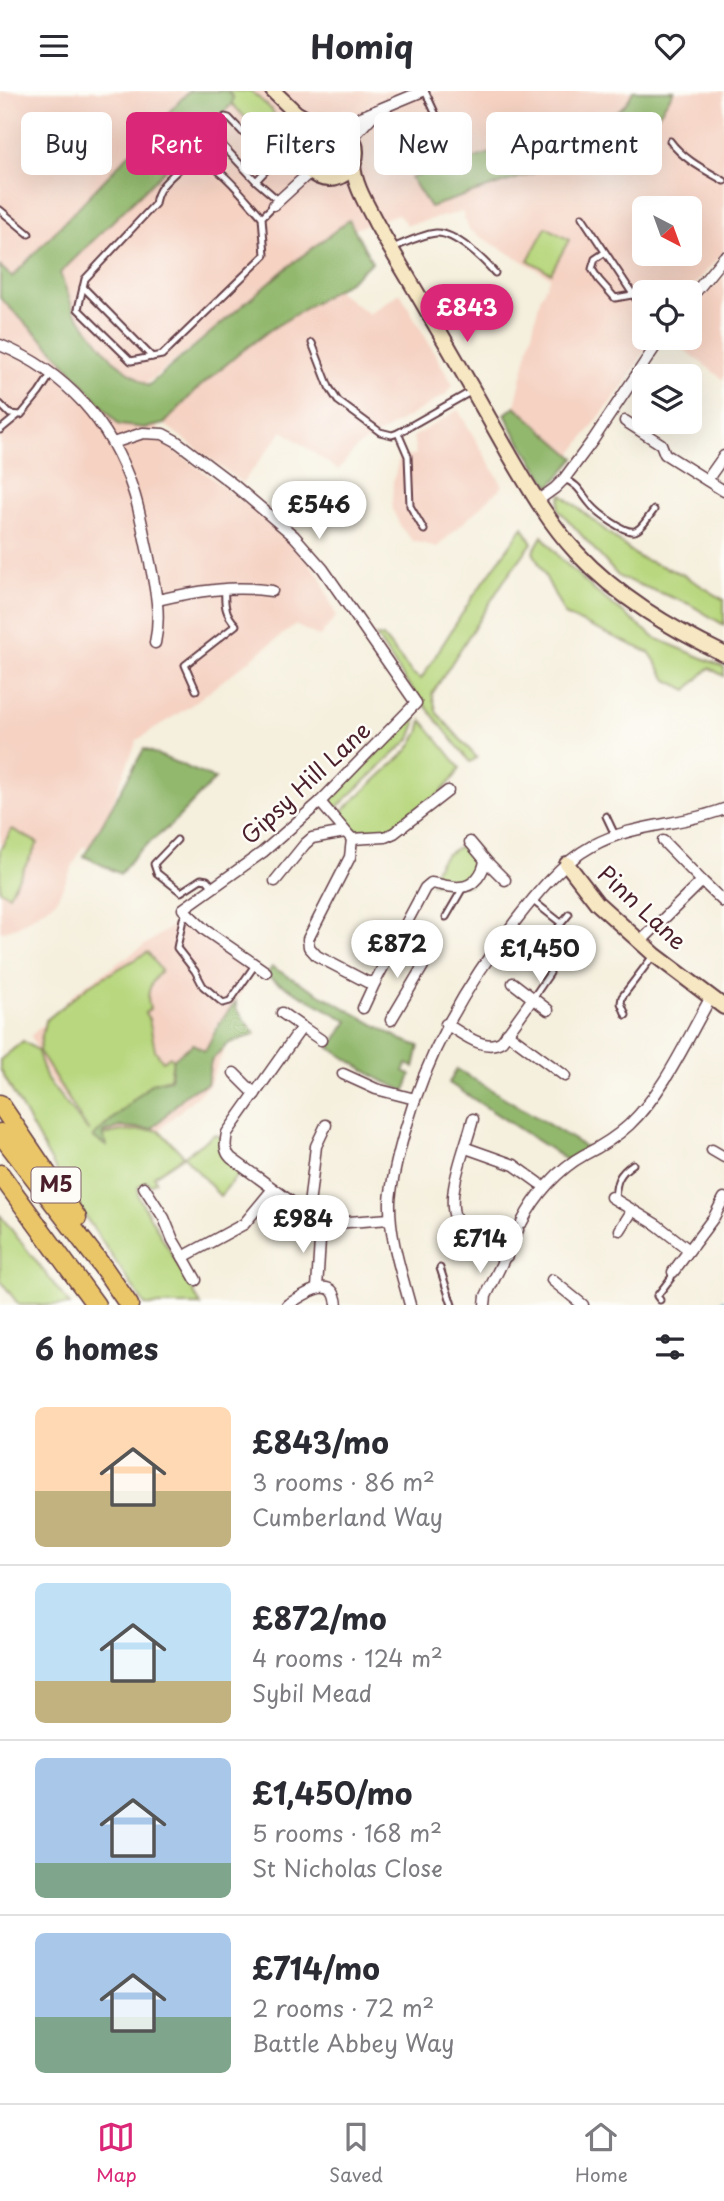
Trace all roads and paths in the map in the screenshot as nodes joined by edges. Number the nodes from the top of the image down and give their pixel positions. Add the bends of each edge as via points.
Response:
1 (273, 91) edge
2 (424, 91) edge
3 (377, 110) junction
4 (295, 112) edge
5 (435, 112) edge
6 (360, 116) edge
7 (360, 129) edge
8 (670, 141) dead end
9 (307, 175) edge
10 (316, 175) edge
11 (342, 175) edge
12 (354, 175) edge
13 (334, 179) junction
14 (256, 181) junction
15 (724, 181) edge
16 (277, 203) junction
17 (367, 205) junction
18 (0, 210) edge
19 (262, 217) junction
20 (582, 217) dead end
21 (29, 234) dead end
22 (390, 249) junction
23 (604, 253) junction
24 (724, 257) edge
25 (495, 274) dead end
26 (702, 284) edge
27 (83, 286) junction
28 (632, 295) joint
29 (312, 342) dead end
30 (0, 345) edge
31 (653, 350) edge
32 (152, 356) junction
33 (52, 373) junction
34 (472, 391) junction
35 (0, 404) edge
36 (17, 416) junction
37 (625, 421) dead end
38 (0, 430) edge
39 (398, 433) junction
40 (113, 443) junction
41 (724, 456) edge
42 (564, 479) junction
43 (708, 480) junction
44 (724, 491) edge
45 (537, 501) junction
46 (654, 510) dead end
47 (424, 530) dead end
48 (225, 588) junction
49 (272, 591) dead end
50 (158, 600) junction
51 (155, 643) dead end
52 (724, 655) edge
53 (196, 689) dead end
54 (448, 791) dead end
55 (320, 802) junction
56 (724, 809) edge
57 (606, 816) dead end
58 (349, 835) junction
59 (615, 835) junction
60 (177, 840) dead end
61 (663, 841) dead end
62 (470, 842) dead end
63 (485, 860) junction
64 (567, 864) junction
65 (505, 880) dead end
66 (275, 881) dead end
67 (702, 881) junction
68 (464, 886) junction
69 (213, 887) junction
70 (532, 900) junction
71 (724, 902) edge
72 (185, 912) junction
73 (569, 914) dead end
74 (446, 917) dead end
75 (561, 923) junction
76 (556, 930) dead end
77 (398, 941) junction
78 (640, 942) junction
79 (655, 955) junction
80 (255, 965) junction
81 (266, 972) dead end
82 (550, 973) dead end
83 (375, 982) junction
84 (513, 983) dead end
85 (710, 997) junction
86 (533, 998) junction
87 (724, 1007) edge
88 (363, 1008) dead end
89 (548, 1010) dead end
90 (282, 1013) dead end
91 (626, 1015) dead end
92 (391, 1020) dead end
93 (446, 1024) junction
94 (302, 1027) junction
95 (507, 1033) junction
96 (321, 1040) dead end
97 (234, 1073) dead end
98 (343, 1074) dead end
99 (565, 1076) dead end
100 (255, 1094) junction
101 (415, 1100) junction
102 (0, 1104) edge
103 (473, 1119) dead end
104 (326, 1125) dead end
105 (0, 1133) edge
106 (466, 1148) junction
107 (712, 1150) dead end
108 (724, 1157) edge
109 (633, 1164) dead end
110 (0, 1174) edge
111 (539, 1183) dead end
112 (144, 1187) dead end
113 (273, 1189) junction
114 (0, 1192) edge
115 (724, 1198) edge
116 (613, 1199) joint
117 (632, 1211) junction
118 (308, 1214) junction
119 (390, 1219) junction
120 (321, 1224) junction
121 (42, 1229) junction
122 (620, 1230) dead end
123 (689, 1250) junction
124 (507, 1256) junction
125 (183, 1257) junction
126 (440, 1268) dead end
127 (105, 1271) junction
128 (673, 1272) joint
129 (196, 1280) dead end
130 (552, 1280) dead end
131 (317, 1288) junction
132 (660, 1300) dead end
133 (571, 1301) edge
134 (96, 1305) edge
135 (129, 1305) edge
136 (287, 1305) edge
137 (337, 1305) edge
138 (410, 1305) edge
139 (452, 1305) edge
140 (485, 1305) edge
141 (583, 1305) edge

1 - 4 main road
2 - 3 street
2 - 5 lane
3 - 6 street
3 - 7 street
8 - 15 lane via 701,169
9 - 16 street
10 - 13 main road
11 - 13 main road
12 - 17 main road
13 - 17 main road
14 - 14 lane via 270,161 225,117 211,133
14 - 16 lane
16 - 19 lane
17 - 22 main road
18 - 21 lane
19 - 27 lane via 216,168 201,161 190,163 162,184 155,204
19 - 32 lane via 265,255 162,355
20 - 23 lane
22 - 25 lane via 436,233 463,245
22 - 34 main road
23 - 28 lane
23 - 28 lane via 595,259 592,269 599,280 615,298
24 - 26 street
27 - 32 lane
27 - 32 lane via 78,309 131,361
29 - 39 lane via 338,401 380,432
30 - 33 street
31 - 42 street
33 - 36 lane
33 - 40 street via 78,395
34 - 39 lane
34 - 45 main road
35 - 36 lane
36 - 38 lane
37 - 43 street via 661,444 665,454
39 - 47 lane via 408,456 410,506
40 - 50 street via 133,489
40 - 55 street, Gipsy Hill Lane via 143,433 163,434 244,493 294,536 323,569 416,703
41 - 43 street
42 - 45 street
42 - 46 lane via 585,495 590,505 627,530 635,531
43 - 44 street
45 - 52 main road via 579,555 618,590 657,619
48 - 49 street
48 - 50 street
48 - 53 lane via 227,614 236,625 185,665
50 - 51 street
54 - 58 street via 385,837
55 - 58 street
55 - 69 street, Gipsy Hill Lane via 263,852
56 - 59 street
57 - 59 lane
58 - 66 street via 312,838
58 - 83 street via 350,857 308,939 309,947 317,956
59 - 64 street
60 - 69 lane via 154,864 157,873 181,892 201,879
61 - 67 street
62 - 63 street
63 - 65 street
63 - 68 street via 483,871
64 - 70 street
64 - 78 main road, Pinn Lane via 597,904
67 - 71 street
67 - 78 street
68 - 74 lane
68 - 77 street via 431,883 425,888
69 - 72 street, Gipsy Hill Lane
70 - 75 lane
70 - 93 street
72 - 80 street
72 - 80 lane via 177,948 210,993 230,1001
73 - 75 lane
75 - 76 lane
77 - 83 street
77 - 92 street via 425,956
78 - 79 main road, Pinn Lane
79 - 85 main road, Pinn Lane
79 - 91 lane via 622,997
80 - 81 street
82 - 86 lane
83 - 88 street
84 - 86 street
85 - 87 main road, Pinn Lane
85 - 124 street via 643,1110 628,1126 556,1176 533,1203
86 - 89 street
86 - 95 street
90 - 94 street
93 - 95 street via 486,1046 496,1045
93 - 101 street
94 - 96 street
94 - 100 street
95 - 99 street
97 - 100 street
98 - 101 street
100 - 113 street via 227,1133 228,1154
101 - 119 street via 400,1147
102 - 127 highway, M5 via 72,1207
103 - 106 street
104 - 118 street via 316,1146
105 - 127 highway, M5
106 - 111 street via 514,1165
106 - 124 street via 452,1196 453,1216 461,1228
107 - 108 street
109 - 116 lane via 617,1179
110 - 121 highway, M5
112 - 125 street
113 - 118 street
113 - 125 street via 244,1224
114 - 121 highway, M5
115 - 123 street
116 - 117 street
117 - 122 street
117 - 123 street
118 - 120 street
119 - 120 street
119 - 138 street
120 - 131 street
121 - 134 highway, M5
123 - 128 street
124 - 140 street
125 - 129 street
126 - 139 lane
127 - 135 highway, M5
128 - 132 lane via 657,1296
130 - 133 street
131 - 136 street
131 - 137 street via 335,1293
133 - 141 street

